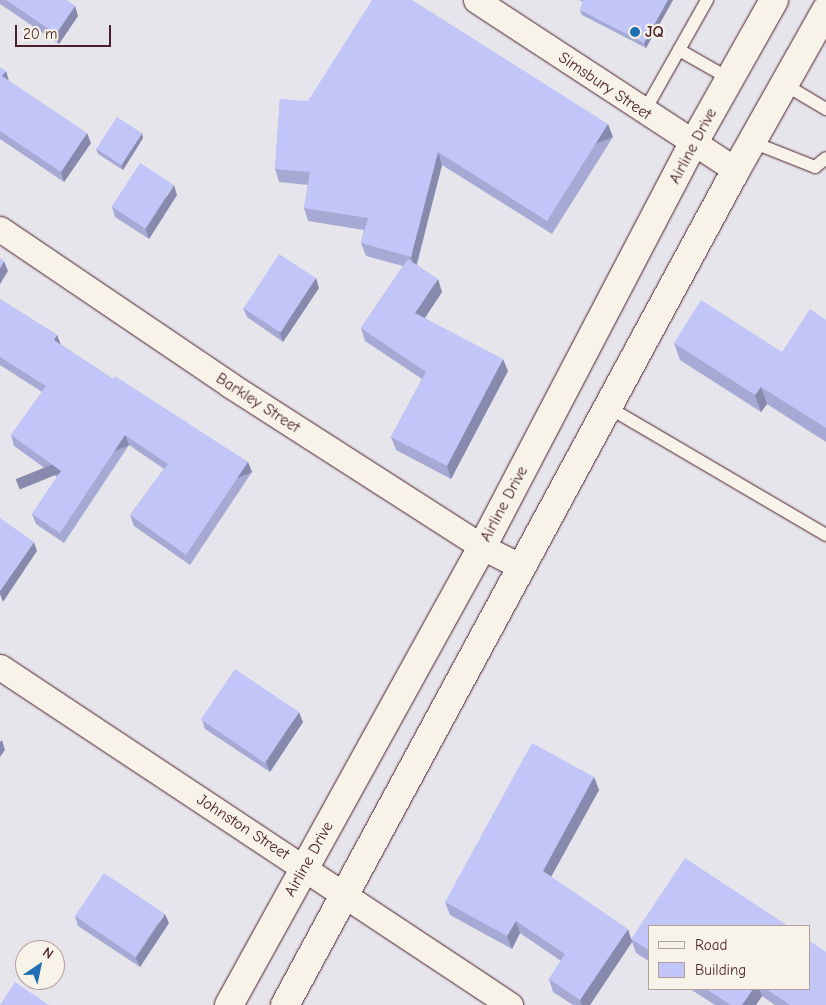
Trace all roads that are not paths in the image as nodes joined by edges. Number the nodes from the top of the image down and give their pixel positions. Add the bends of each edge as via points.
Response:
1 (476, 0) edge
2 (708, 0) edge
3 (774, 0) edge
4 (826, 10) edge
5 (679, 50) junction
6 (730, 79) junction
7 (784, 84) junction
8 (826, 109) edge
9 (644, 112) junction
10 (752, 142) junction
11 (693, 144) junction
12 (826, 158) edge
13 (736, 170) junction
14 (0, 229) edge
15 (608, 407) junction
16 (826, 535) edge
17 (482, 547) junction
18 (522, 567) junction
19 (0, 667) edge
20 (304, 868) junction
21 (344, 894) junction
22 (229, 1005) edge
23 (285, 1005) edge
24 (510, 1005) edge

1 - 9 street, Simsbury Street
2 - 5 lane
3 - 6 main road, Airline Drive
4 - 7 main road
5 - 6 lane
5 - 9 lane
6 - 11 main road, Airline Drive
7 - 8 lane
7 - 10 main road
9 - 11 street, Simsbury Street
10 - 12 lane via 815,167
10 - 13 main road
11 - 13 street, Simsbury Street
11 - 17 main road, Airline Drive
13 - 15 main road
14 - 17 street, Barkley Street via 230,385
15 - 16 lane
15 - 18 main road
17 - 18 street, Barkley Street
17 - 20 main road, Airline Drive
18 - 21 main road
19 - 20 street, Johnston Street
20 - 21 street, Johnston Street
20 - 22 main road, Airline Drive
21 - 23 main road
21 - 24 street, Johnston Street

